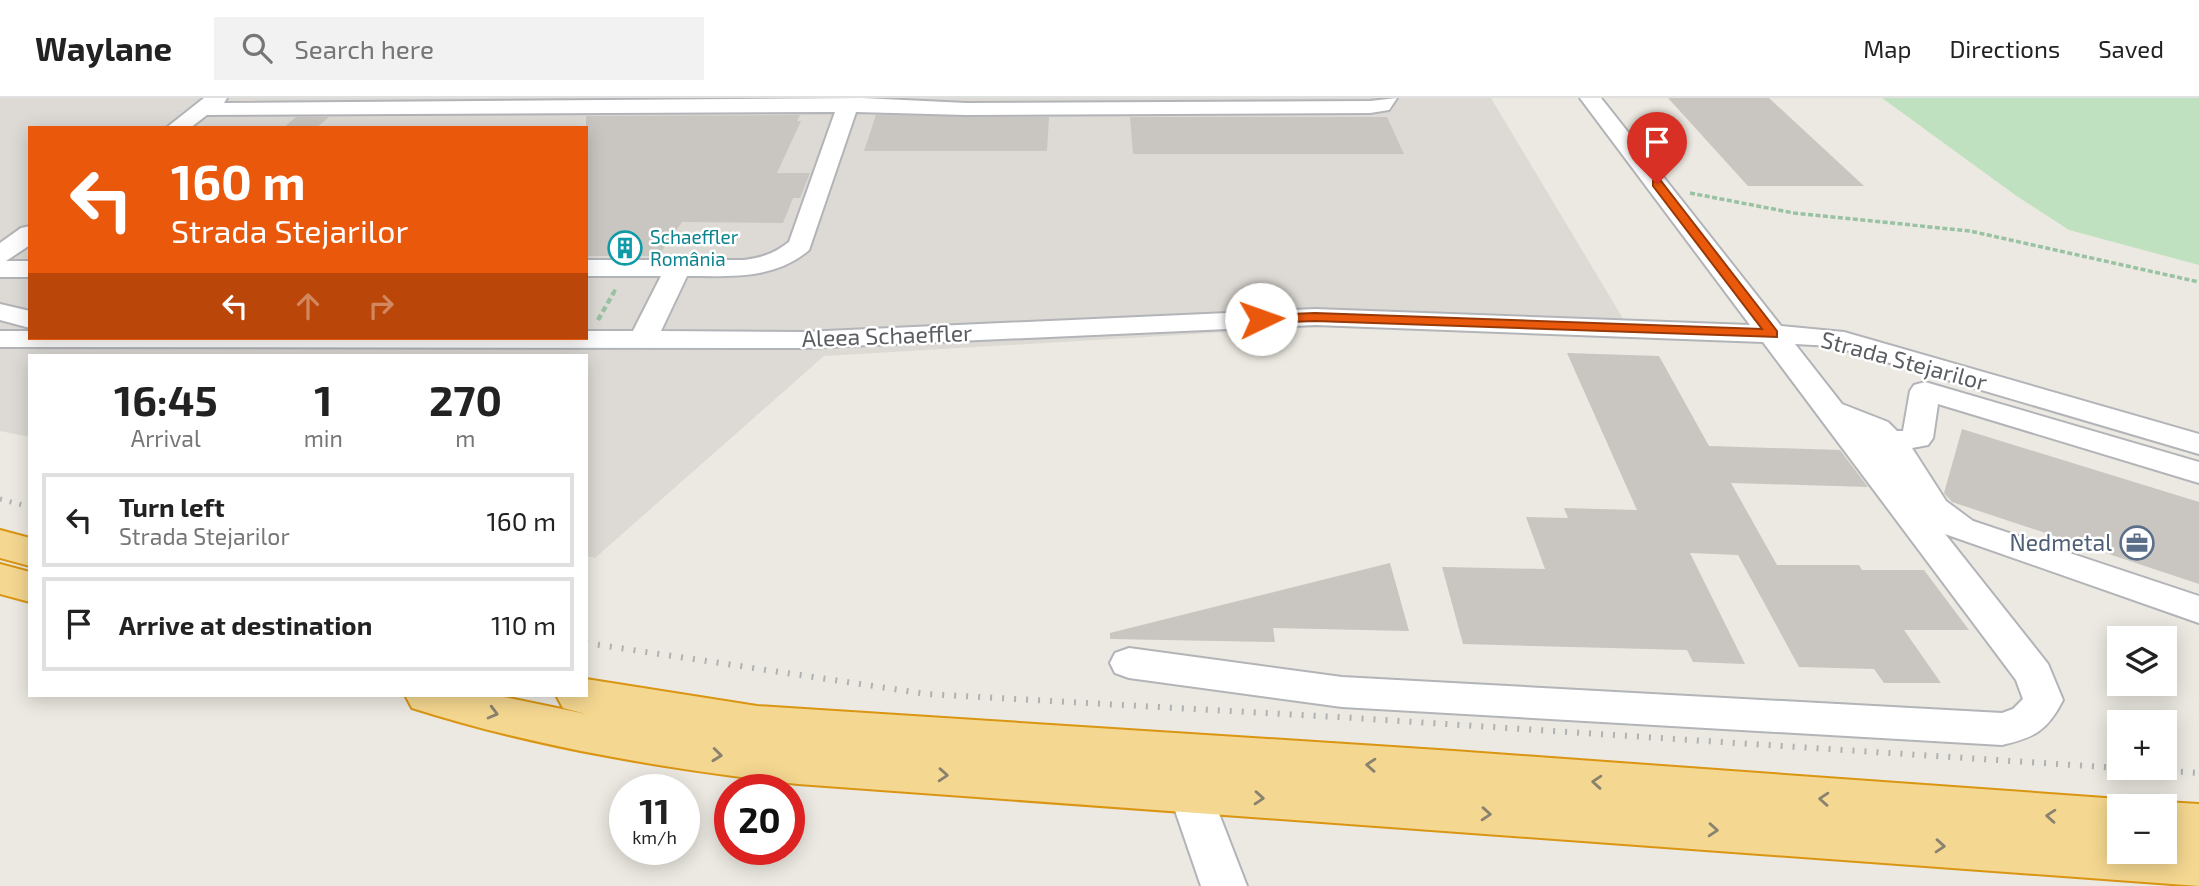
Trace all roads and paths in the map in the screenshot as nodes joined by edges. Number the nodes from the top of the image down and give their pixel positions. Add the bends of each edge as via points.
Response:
1 (1387, 98) edge
2 (1590, 98) edge
3 (850, 102) edge
4 (209, 104) edge
5 (967, 104) edge
6 (179, 126) edge
7 (1657, 184) junction
8 (28, 234) edge
9 (0, 255) edge
10 (588, 268) edge
11 (618, 268) junction
12 (678, 268) junction
13 (0, 269) edge
14 (28, 269) edge
15 (2199, 282) edge
16 (0, 312) edge
17 (28, 319) edge
18 (1772, 334) junction
19 (28, 339) edge
20 (588, 339) joint
21 (643, 339) junction
22 (0, 340) edge
23 (1832, 410) junction
24 (1890, 442) junction
25 (2199, 444) edge
26 (2199, 473) edge
27 (0, 544) edge
28 (28, 551) edge
29 (0, 579) edge
30 (28, 586) edge
31 (2199, 610) edge
32 (1129, 663) dead end
33 (435, 697) edge
34 (588, 697) edge
35 (1191, 793) junction
36 (2107, 820) edge
37 (2177, 825) edge
38 (2199, 826) edge
39 (2199, 864) edge
40 (1224, 886) edge

1 - 5 street via 1382,106 1370,107
2 - 7 street
3 - 4 street
3 - 5 street
3 - 12 street via 800,245 766,266
4 - 6 street
7 - 15 path via 1703,197 1794,211 1975,232
7 - 18 street
8 - 9 street
10 - 11 street
11 - 12 street
11 - 20 path via 621,278
12 - 21 street
13 - 14 street
16 - 17 street
18 - 21 street, Aleea Schaeffler via 1315,317 804,340
18 - 23 street
18 - 25 street, Strada Stejarilor via 1834,338
19 - 22 street, Aleea Schaeffler
20 - 21 street, Aleea Schaeffler
23 - 24 street via 1877,429
23 - 32 street via 2034,675 2043,700 2026,724 2002,729 1342,692
24 - 26 street via 1917,439 1925,391
24 - 31 street via 1934,509 1961,529
27 - 28 highway
29 - 30 highway
33 -> 35 highway via 536,724 683,751
36 -> 34 highway via 757,725
35 -> 39 highway
35 - 40 street
37 - 38 highway

